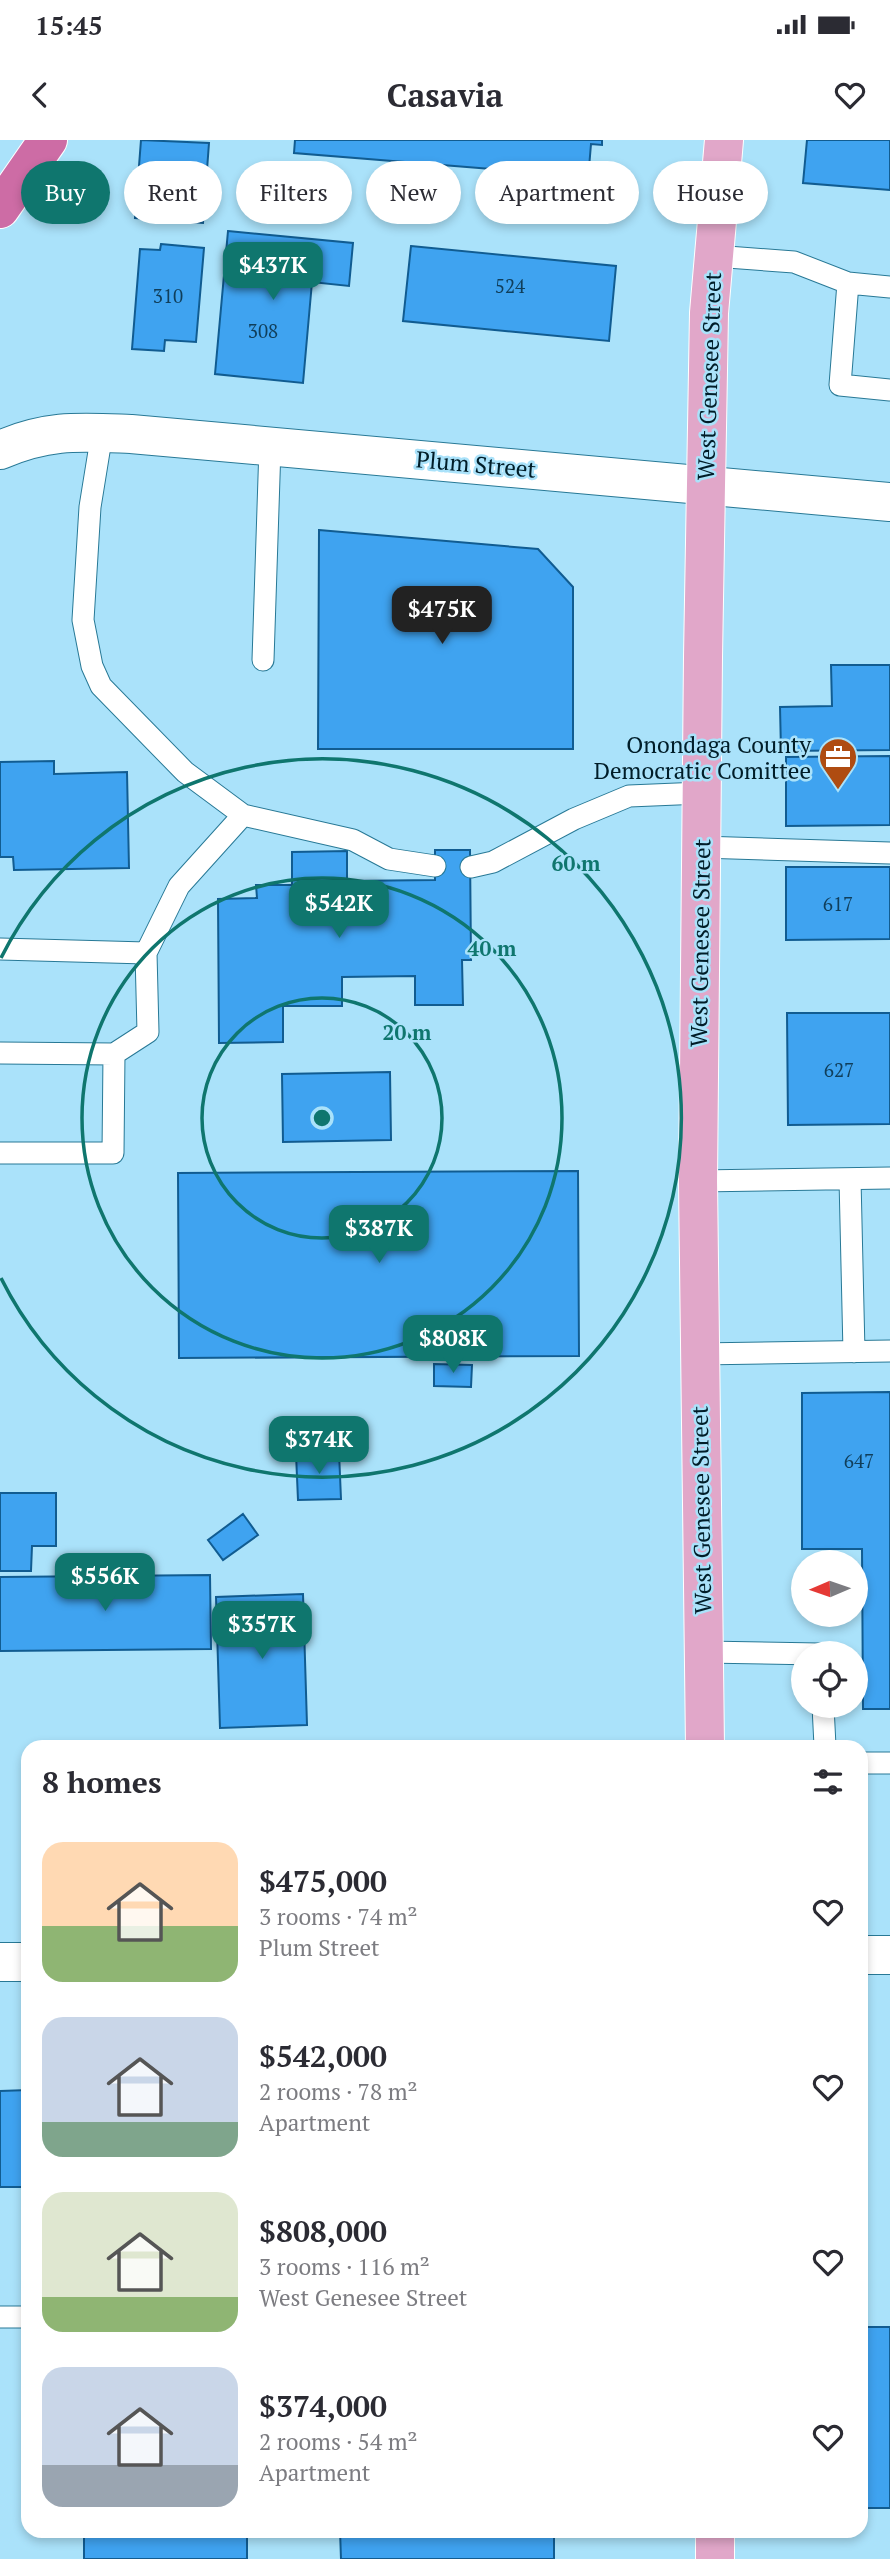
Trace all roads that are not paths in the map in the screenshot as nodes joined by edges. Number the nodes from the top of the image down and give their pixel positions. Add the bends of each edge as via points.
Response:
1 (48, 140) edge
2 (724, 140) edge
3 (0, 209) edge
4 (714, 256) junction
5 (848, 284) junction
6 (890, 287) edge
7 (890, 390) edge
8 (102, 433) junction
9 (270, 447) junction
10 (0, 450) edge
11 (705, 485) junction
12 (890, 502) edge
13 (263, 660) dead end
14 (701, 793) junction
15 (243, 816) junction
16 (701, 847) junction
17 (890, 853) edge
18 (435, 866) dead end
19 (471, 867) dead end
20 (0, 949) edge
21 (146, 953) junction
22 (0, 1053) edge
23 (114, 1054) junction
24 (0, 1153) edge
25 (890, 1178) edge
26 (850, 1179) junction
27 (698, 1181) junction
28 (890, 1351) edge
29 (854, 1352) junction
30 (698, 1354) junction
31 (704, 1651) junction
32 (791, 1653) edge
33 (824, 1718) edge
34 (705, 1740) edge
35 (825, 1740) edge
36 (868, 1763) edge
37 (890, 1763) edge
38 (868, 1955) edge
39 (890, 1955) edge
40 (0, 1962) edge
41 (21, 1962) edge
42 (0, 2317) edge
43 (21, 2317) edge
44 (715, 2538) edge
45 (715, 2559) edge

1 - 3 highway
2 - 4 main road, West Genesee Street
4 - 5 lane via 794,262
4 - 11 main road, West Genesee Street
5 - 6 lane
5 - 7 lane via 840,385
8 - 9 street, Plum Street
8 - 10 street, Plum Street via 32,436
8 - 15 lane via 90,507 83,620 92,666 101,686 185,772
9 - 11 street, Plum Street
9 - 13 lane
11 - 12 street, Plum Street
11 - 14 main road, West Genesee Street
14 - 16 main road, West Genesee Street
14 - 19 lane via 629,796 493,862
15 - 18 lane via 340,837 389,859
15 - 21 lane via 178,886
16 - 17 lane
16 - 27 main road, West Genesee Street
20 - 21 lane
21 - 23 lane via 148,1032
22 - 23 lane
23 - 24 lane via 113,1153
25 - 26 lane
26 - 27 lane
26 - 29 lane
27 - 30 main road, West Genesee Street
28 - 29 lane
29 - 30 lane
30 - 31 main road, West Genesee Street
31 - 32 lane
31 - 34 main road, West Genesee Street
33 - 35 lane
36 - 37 lane
38 - 39 street
40 - 41 street
42 - 43 lane
44 - 45 main road

